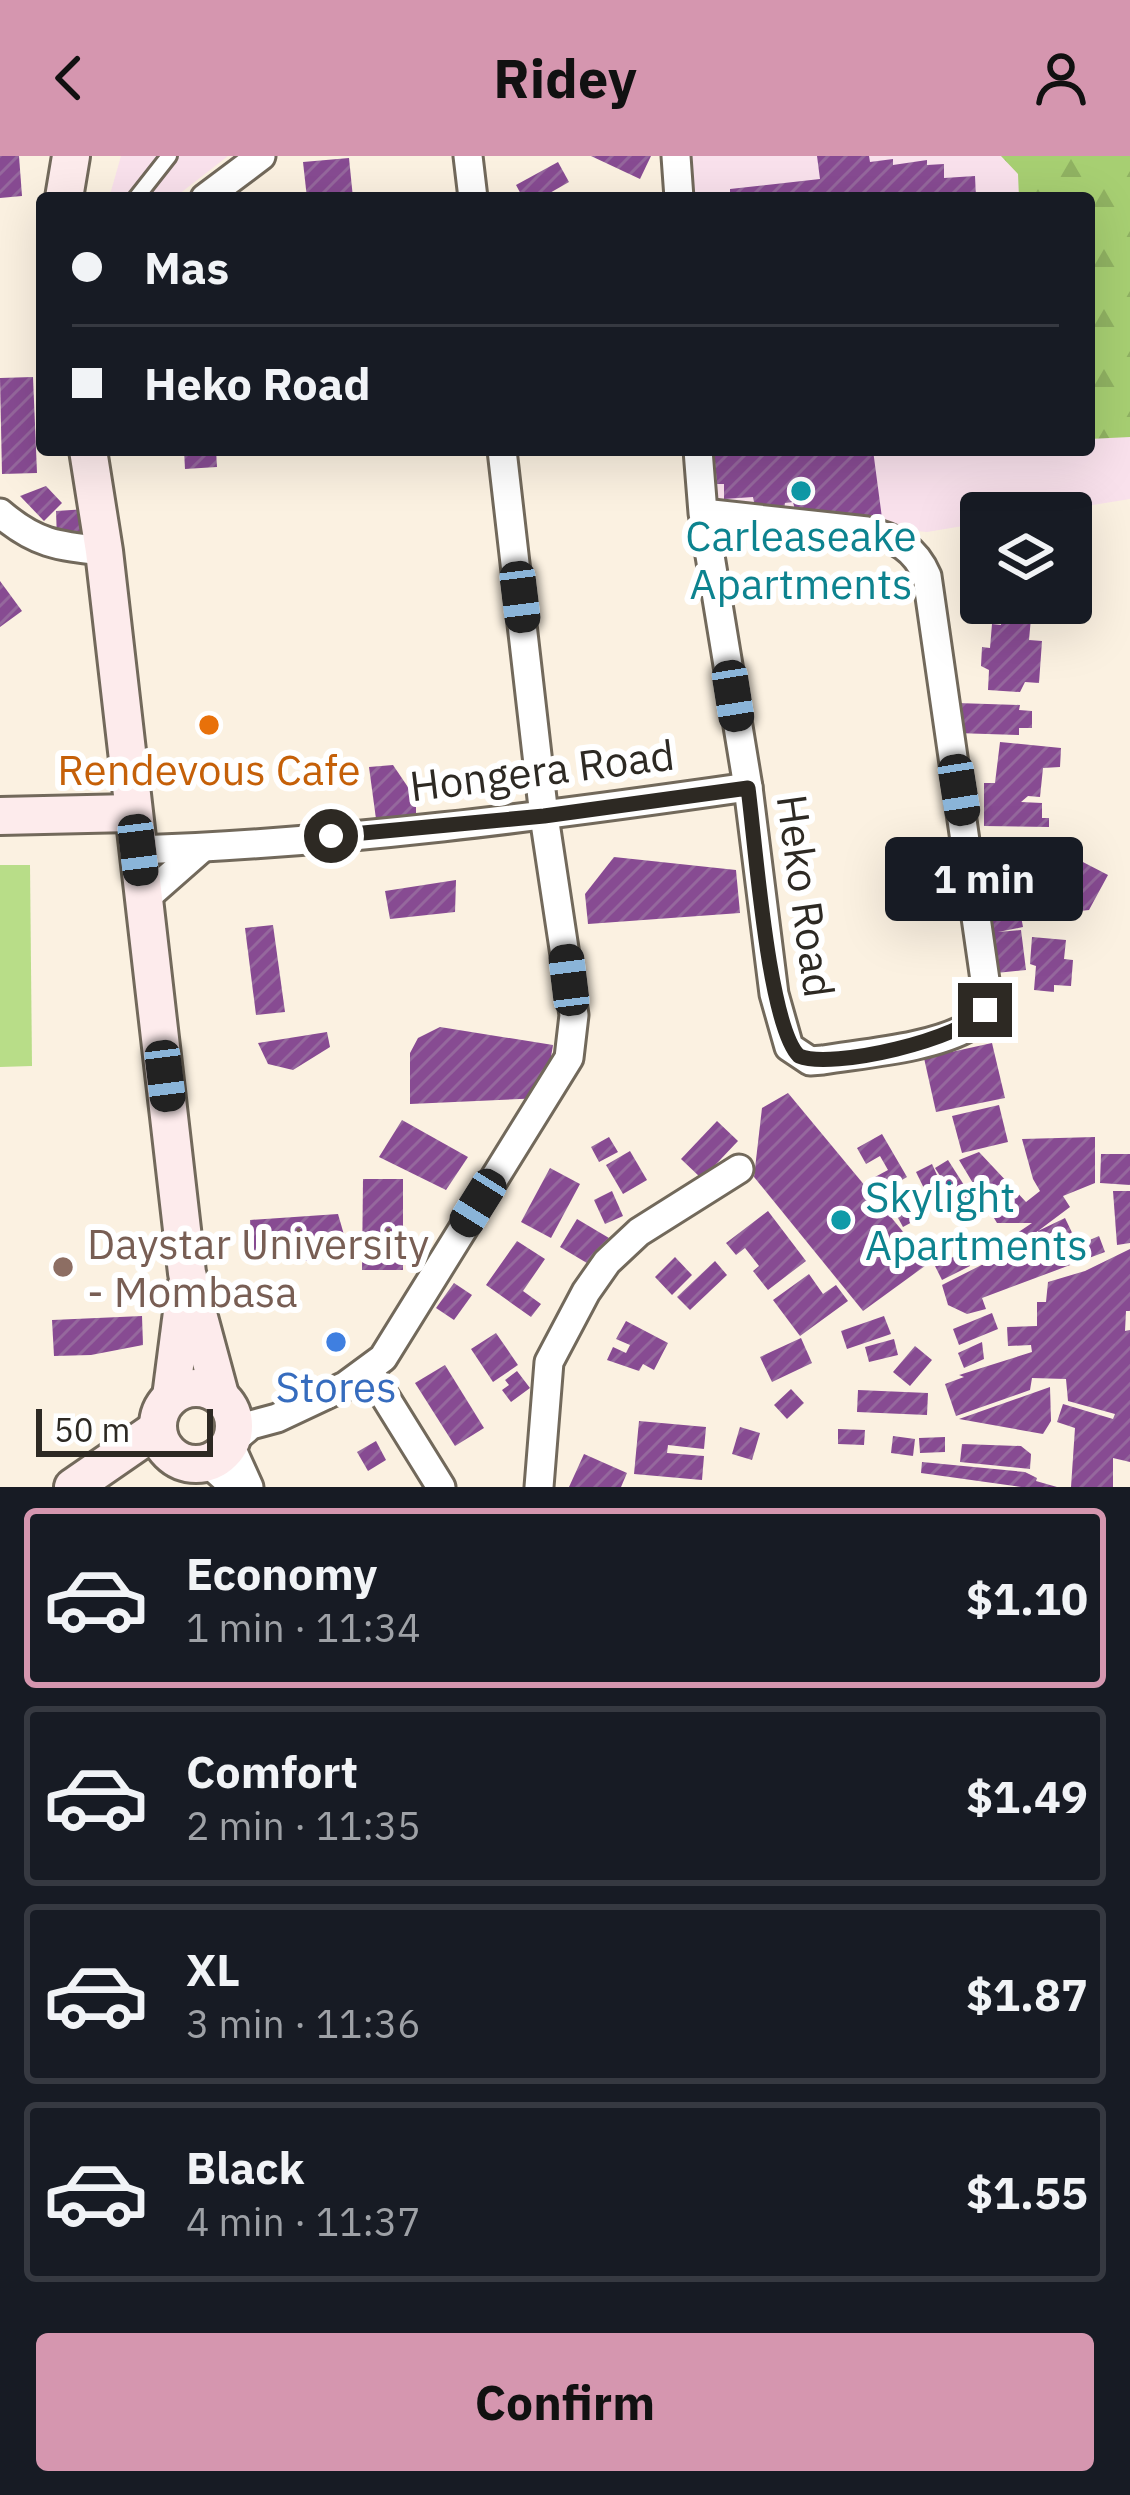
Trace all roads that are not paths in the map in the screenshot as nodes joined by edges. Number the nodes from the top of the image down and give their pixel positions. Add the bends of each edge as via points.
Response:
1 (70, 156) edge
2 (169, 156) edge
3 (261, 156) edge
4 (468, 156) edge
5 (676, 156) edge
6 (65, 192) edge
7 (141, 192) edge
8 (213, 192) edge
9 (471, 192) edge
10 (679, 192) edge
11 (89, 456) edge
12 (503, 456) edge
13 (698, 456) edge
14 (0, 513) edge
15 (703, 513) junction
16 (104, 550) junction
17 (748, 788) junction
18 (131, 813) junction
19 (0, 816) edge
20 (544, 816) junction
21 (202, 848) junction
22 (138, 850) junction
23 (144, 899) junction
24 (739, 1169) dead end
25 (187, 1273) junction
26 (369, 1371) junction
27 (220, 1395) junction
28 (164, 1413) junction
29 (220, 1460) edge
30 (84, 1481) edge
31 (249, 1487) edge
32 (441, 1487) edge
33 (539, 1487) edge

1 - 6 main road
2 - 7 lane
3 - 8 street
4 - 9 street
5 - 10 street
11 - 16 main road
12 - 20 street
13 - 15 street
14 - 16 street via 50,545
15 - 17 street, Heko Road
15 - 17 street, Heko Road via 866,530 890,536 920,560 975,896 987,994 979,1018 916,1043 823,1060 799,1056 783,1033 774,994
16 - 18 main road
17 - 20 street, Hongera Road
18 - 19 main road
18 - 22 main road
20 - 21 street, Hongera Road
20 - 26 street via 573,1048
21 - 22 street, Hongera Road
21 - 23 street
22 - 23 main road
23 - 25 main road
24 - 33 street via 639,1232 586,1292 549,1361
25 - 27 main road
25 - 28 main road
26 - 29 street via 251,1425
26 - 32 street
27 - 28 main road via 186,1389
27 - 29 main road via 233,1416
28 - 29 main road via 162,1447 171,1456
28 - 30 main road
29 - 30 main road
29 - 31 street

